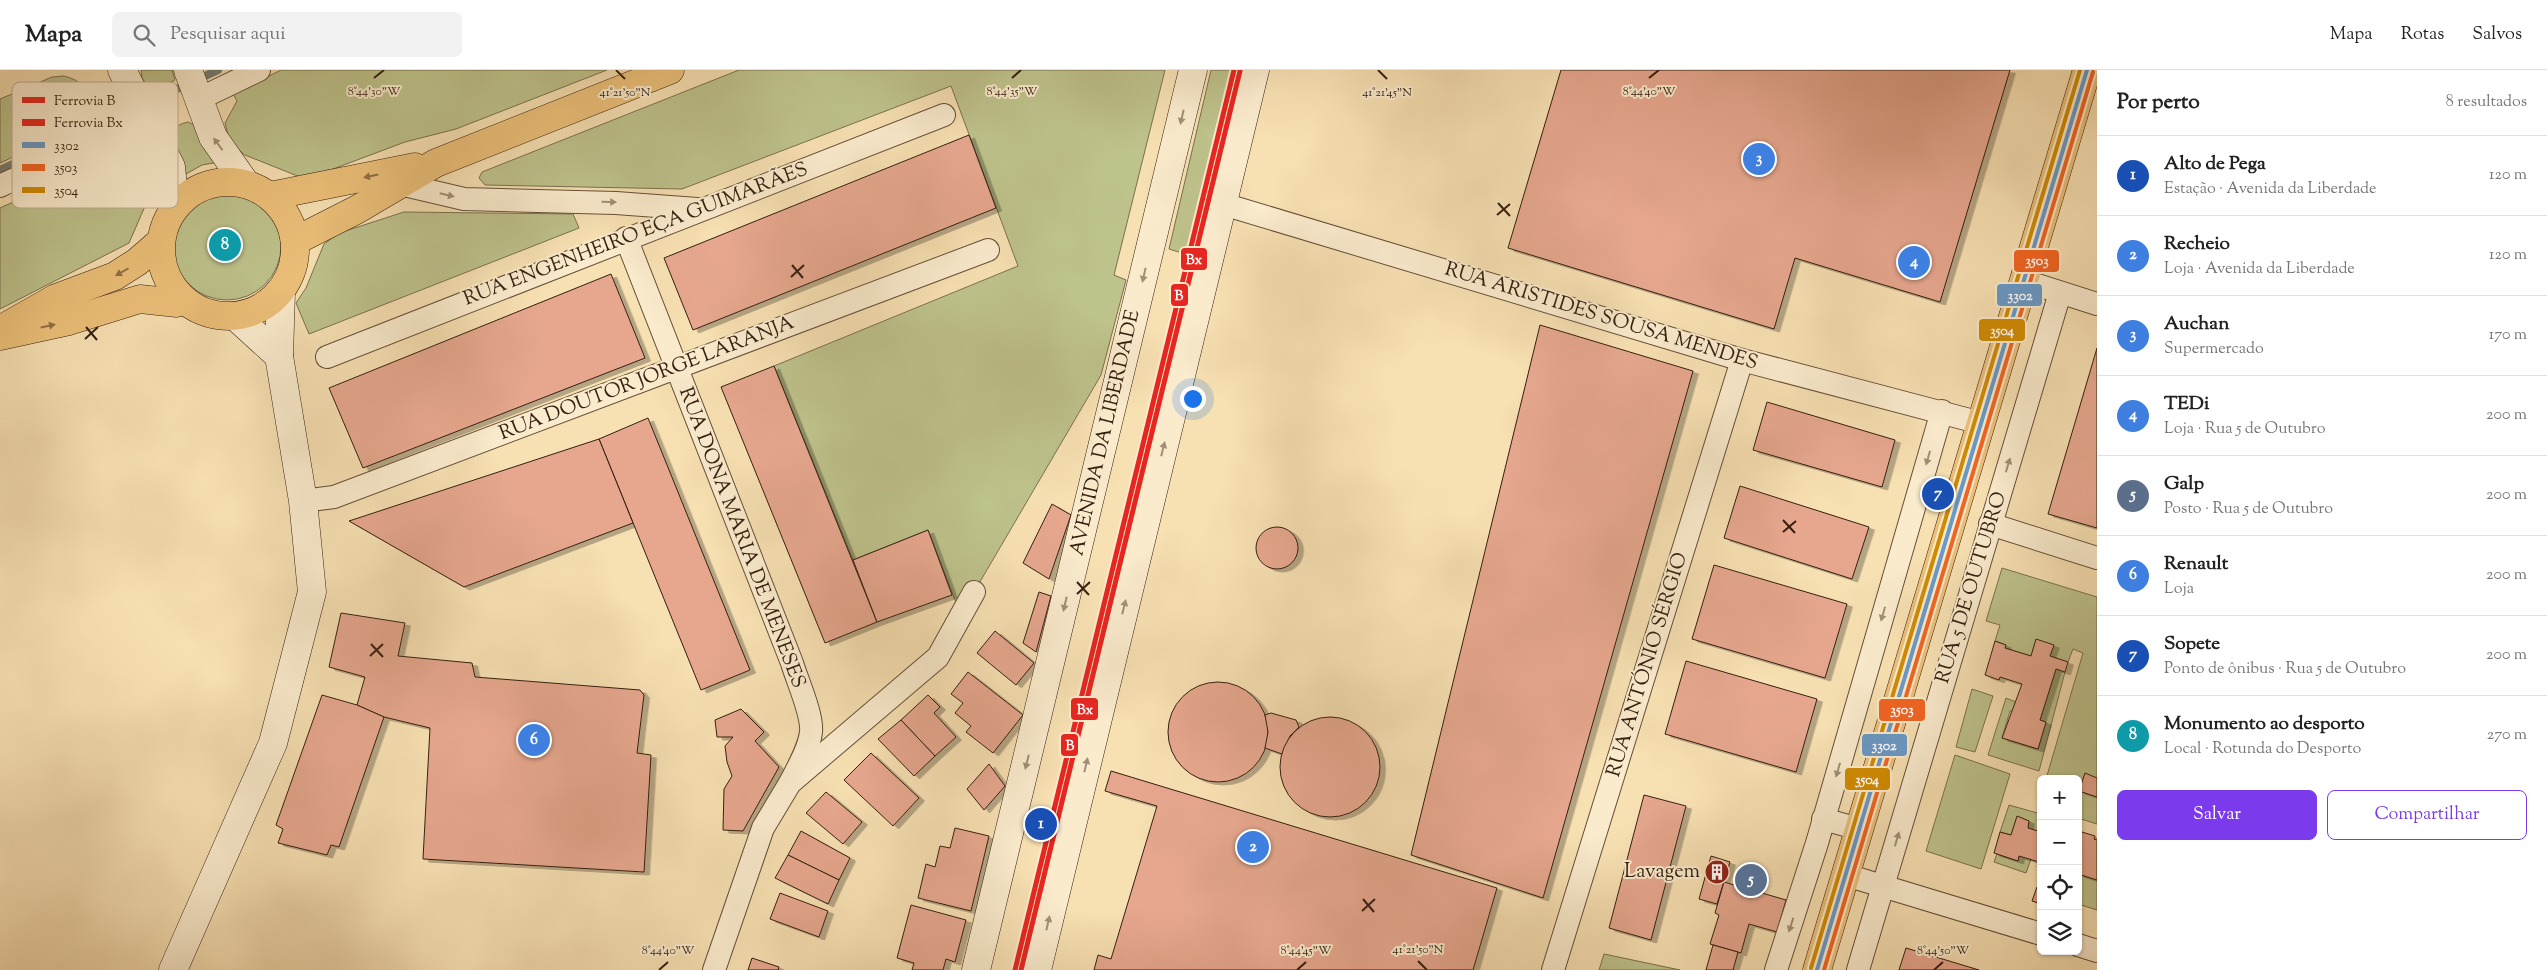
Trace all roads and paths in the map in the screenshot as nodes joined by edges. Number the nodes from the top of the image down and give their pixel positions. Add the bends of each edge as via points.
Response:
1 (122, 70) edge
2 (188, 70) edge
3 (259, 70) edge
4 (670, 70) edge
5 (1193, 70) edge
6 (1255, 70) edge
7 (2087, 70) edge
8 (128, 82) edge
9 (199, 99) junction
10 (944, 114) dead end
11 (436, 162) junction
12 (12, 180) edge
13 (400, 184) junction
14 (0, 186) edge
15 (258, 190) junction
16 (178, 203) edge
17 (1223, 204) junction
18 (174, 208) edge
19 (704, 209) junction
20 (626, 238) junction
21 (295, 241) junction
22 (160, 242) junction
23 (988, 250) dead end
24 (2025, 281) junction
25 (281, 291) junction
26 (2060, 293) junction
27 (185, 302) junction
28 (2097, 304) edge
29 (235, 316) junction
30 (0, 329) edge
31 (0, 336) edge
32 (279, 356) junction
33 (327, 357) dead end
34 (1742, 360) junction
35 (675, 368) junction
36 (1942, 411) junction
37 (1981, 423) junction
38 (304, 501) junction
39 (1990, 524) junction
40 (2097, 558) edge
41 (974, 592) dead end
42 (790, 783) junction
43 (1824, 819) junction
44 (1859, 829) junction
45 (1846, 874) junction
46 (1884, 886) junction
47 (2037, 933) edge
48 (2082, 947) edge
49 (2097, 951) edge
50 (172, 970) edge
51 (714, 970) edge
52 (976, 970) edge
53 (1037, 970) edge
54 (1554, 970) edge
55 (1776, 970) edge
56 (1817, 970) edge
57 (1858, 970) edge

1 - 8 street
2 - 9 street
3 - 9 street
4 - 11 main road
5 -> 52 street, AVENIDA DA LIBERDADE
6 - 17 street
7 - 24 main road, RUA 5 DE OUTUBRO
15 -> 9 street via 213,137
10 - 19 street, RUA ENGENHEIRO EÇA GUIMARÃES
11 - 13 main road
11 -> 15 main road
12 - 14 street
13 -> 19 street via 464,199
13 - 21 main road via 358,210
15 - 16 main road via 226,181 207,184
15 - 21 main road via 282,209 291,224
17 - 34 street, RUA ARISTIDES SOUSA MENDES
53 -> 17 street
18 - 22 main road via 162,229
19 - 20 street, RUA ENGENHEIRO EÇA GUIMARÃES
20 - 33 street, RUA ENGENHEIRO EÇA GUIMARÃES
20 - 35 street, RUA DONA MARIA DE MENESES
21 - 25 main road via 290,276
22 - 27 main road via 165,275
22 -> 30 main road via 115,276 56,298
23 - 35 street, RUA DOUTOR JORGE LARANJA
24 - 26 street
24 - 37 main road, RUA 5 DE OUTUBRO
25 - 29 main road via 268,304
25 - 32 street
26 - 28 street
39 -> 26 street, RUA 5 DE OUTUBRO
27 - 29 main road via 217,316
31 -> 27 main road via 68,321 140,298
29 - 32 street
32 - 38 street
34 - 36 street, RUA ARISTIDES SOUSA MENDES
34 - 54 street, RUA ANTÓNIO SÉRGIO
35 - 38 street, RUA DOUTOR JORGE LARANJA via 334,497
35 - 42 street, RUA DONA MARIA DE MENESES via 792,663 808,712 812,730
36 - 37 street, RUA ARISTIDES SOUSA MENDES
36 -> 43 street
37 - 44 main road, RUA 5 DE OUTUBRO
38 - 50 street via 312,592 273,743
39 - 40 street
46 -> 39 street, RUA 5 DE OUTUBRO
41 - 42 street via 938,657
42 - 51 street via 763,828
43 - 44 street
43 -> 55 street
44 - 45 main road, RUA 5 DE OUTUBRO
45 - 46 street
45 - 56 main road, RUA 5 DE OUTUBRO
46 - 47 street
46 - 57 street, RUA 5 DE OUTUBRO
48 - 49 street

